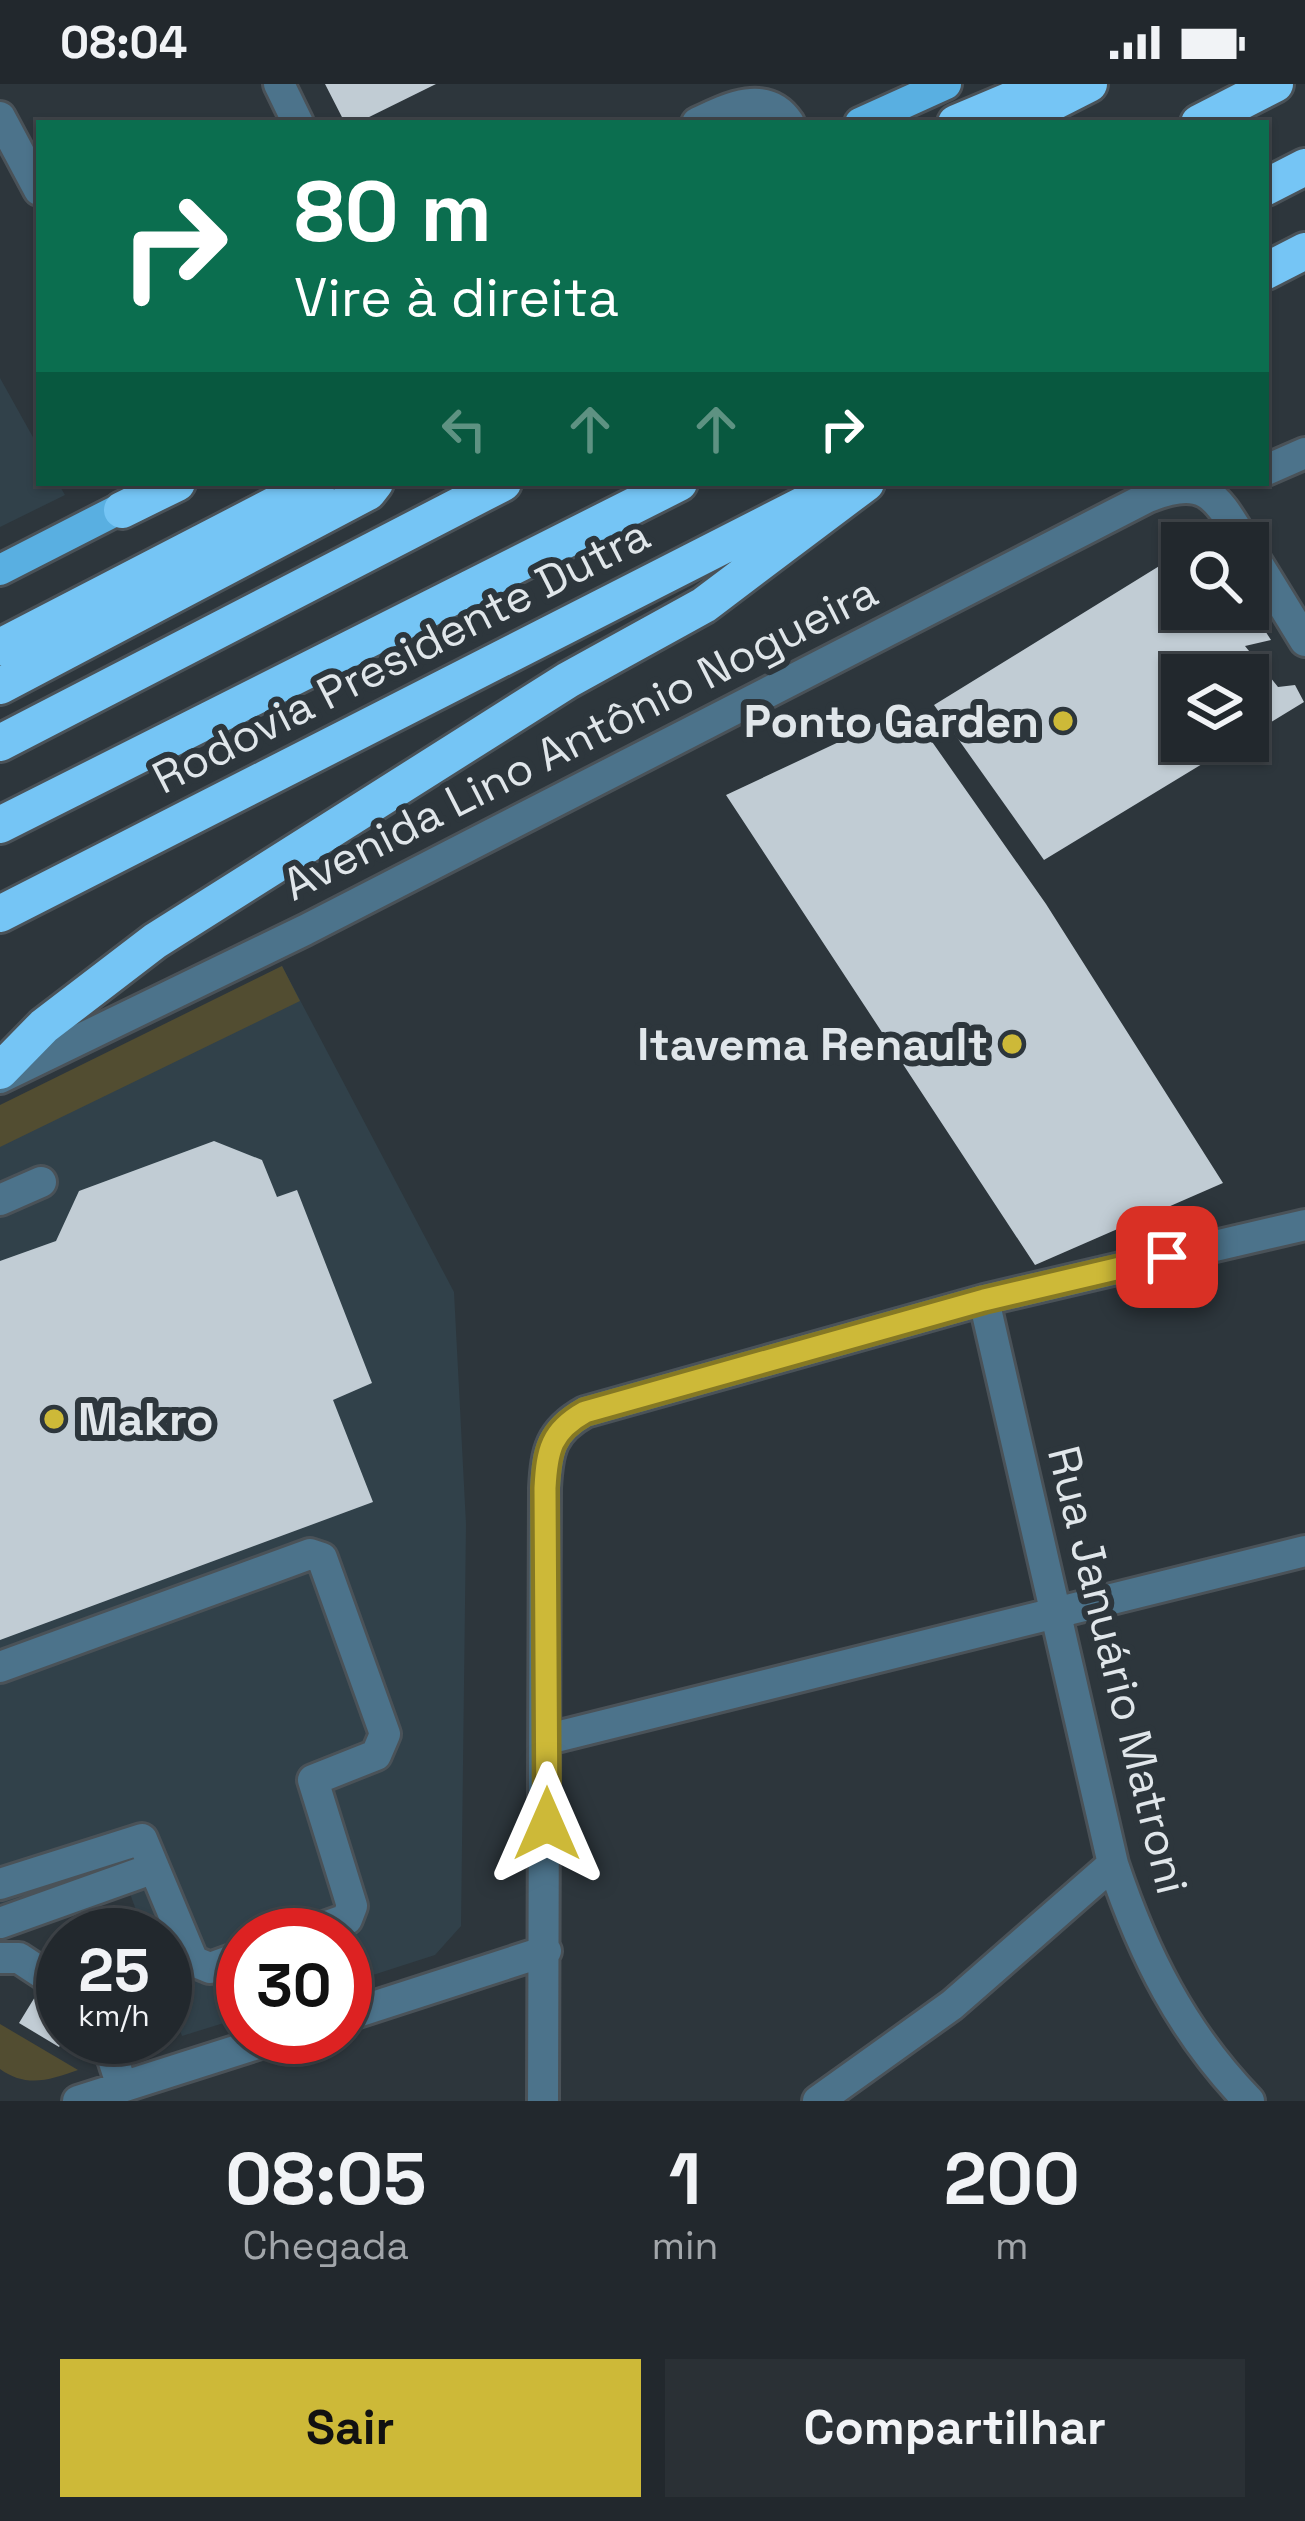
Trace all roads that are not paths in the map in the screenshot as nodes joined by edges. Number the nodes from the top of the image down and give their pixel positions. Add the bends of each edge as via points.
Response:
1 (279, 84) edge
2 (946, 84) edge
3 (1049, 84) edge
4 (1089, 84) edge
5 (1275, 84) edge
6 (0, 118) edge
7 (297, 120) edge
8 (704, 120) edge
9 (786, 120) edge
10 (867, 120) edge
11 (963, 120) edge
12 (1020, 120) edge
13 (1205, 120) edge
14 (1305, 167) edge
15 (36, 184) edge
16 (1269, 185) edge
17 (1305, 251) edge
18 (1269, 269) edge
19 (1305, 454) edge
20 (1269, 469) edge
21 (159, 486) edge
22 (171, 486) edge
23 (311, 486) edge
24 (373, 486) edge
25 (497, 486) edge
26 (673, 486) edge
27 (840, 486) edge
28 (862, 486) edge
29 (1216, 488) edge
30 (122, 510) junction
31 (1234, 522) edge
32 (0, 570) edge
33 (1269, 582) edge
34 (1305, 641) edge
35 (0, 647) edge
36 (0, 686) edge
37 (0, 743) edge
38 (0, 826) edge
39 (0, 914) edge
40 (0, 1074) edge
41 (41, 1182) dead end
42 (0, 1200) edge
43 (1305, 1225) edge
44 (984, 1300) junction
45 (1305, 1551) edge
46 (1054, 1614) junction
47 (0, 1667) edge
48 (548, 1739) junction
49 (148, 1853) junction
50 (1113, 1864) junction
51 (0, 1884) edge
52 (351, 1908) edge
53 (0, 1923) edge
54 (547, 1951) junction
55 (0, 1958) edge
56 (216, 1966) edge
57 (36, 1969) edge
58 (372, 2007) edge
59 (216, 2057) edge
60 (115, 2064) edge
61 (122, 2087) junction
62 (78, 2101) edge
63 (543, 2101) edge
64 (818, 2101) edge
65 (1249, 2101) edge

1 - 7 street
2 - 10 main road
3 - 11 highway
4 - 12 highway
5 - 13 highway
6 - 15 street
8 - 9 street via 744,104 776,109
14 - 16 highway
17 - 18 highway
19 - 20 street
21 - 30 main road
22 - 30 highway
23 - 35 highway
24 - 36 highway
25 - 37 highway
26 - 38 highway, Rodovia Presidente Dutra
27 - 39 highway, Rodovia Presidente Dutra
28 - 40 highway via 704,605 568,680 155,941 44,1026
29 - 31 street
29 - 40 street, Avenida Lino Antônio Nogueira via 1148,497 305,930
30 - 32 main road
33 - 34 street
41 - 42 street
43 - 44 street
44 - 46 street, Rua Januário Matroni
44 - 48 street via 565,1423 549,1443
45 - 46 street
46 - 48 street
46 - 50 street, Rua Januário Matroni
47 - 52 street via 313,1553 328,1566 386,1735 376,1755 313,1780
48 - 54 street
49 - 51 street
49 - 53 street
49 - 56 street via 193,1961
50 - 64 street via 952,2006
50 - 65 street, Rua Januário Matroni via 1176,2012
54 - 58 street
54 - 63 street
55 - 57 street
59 - 61 street
60 - 61 street
61 - 62 street

